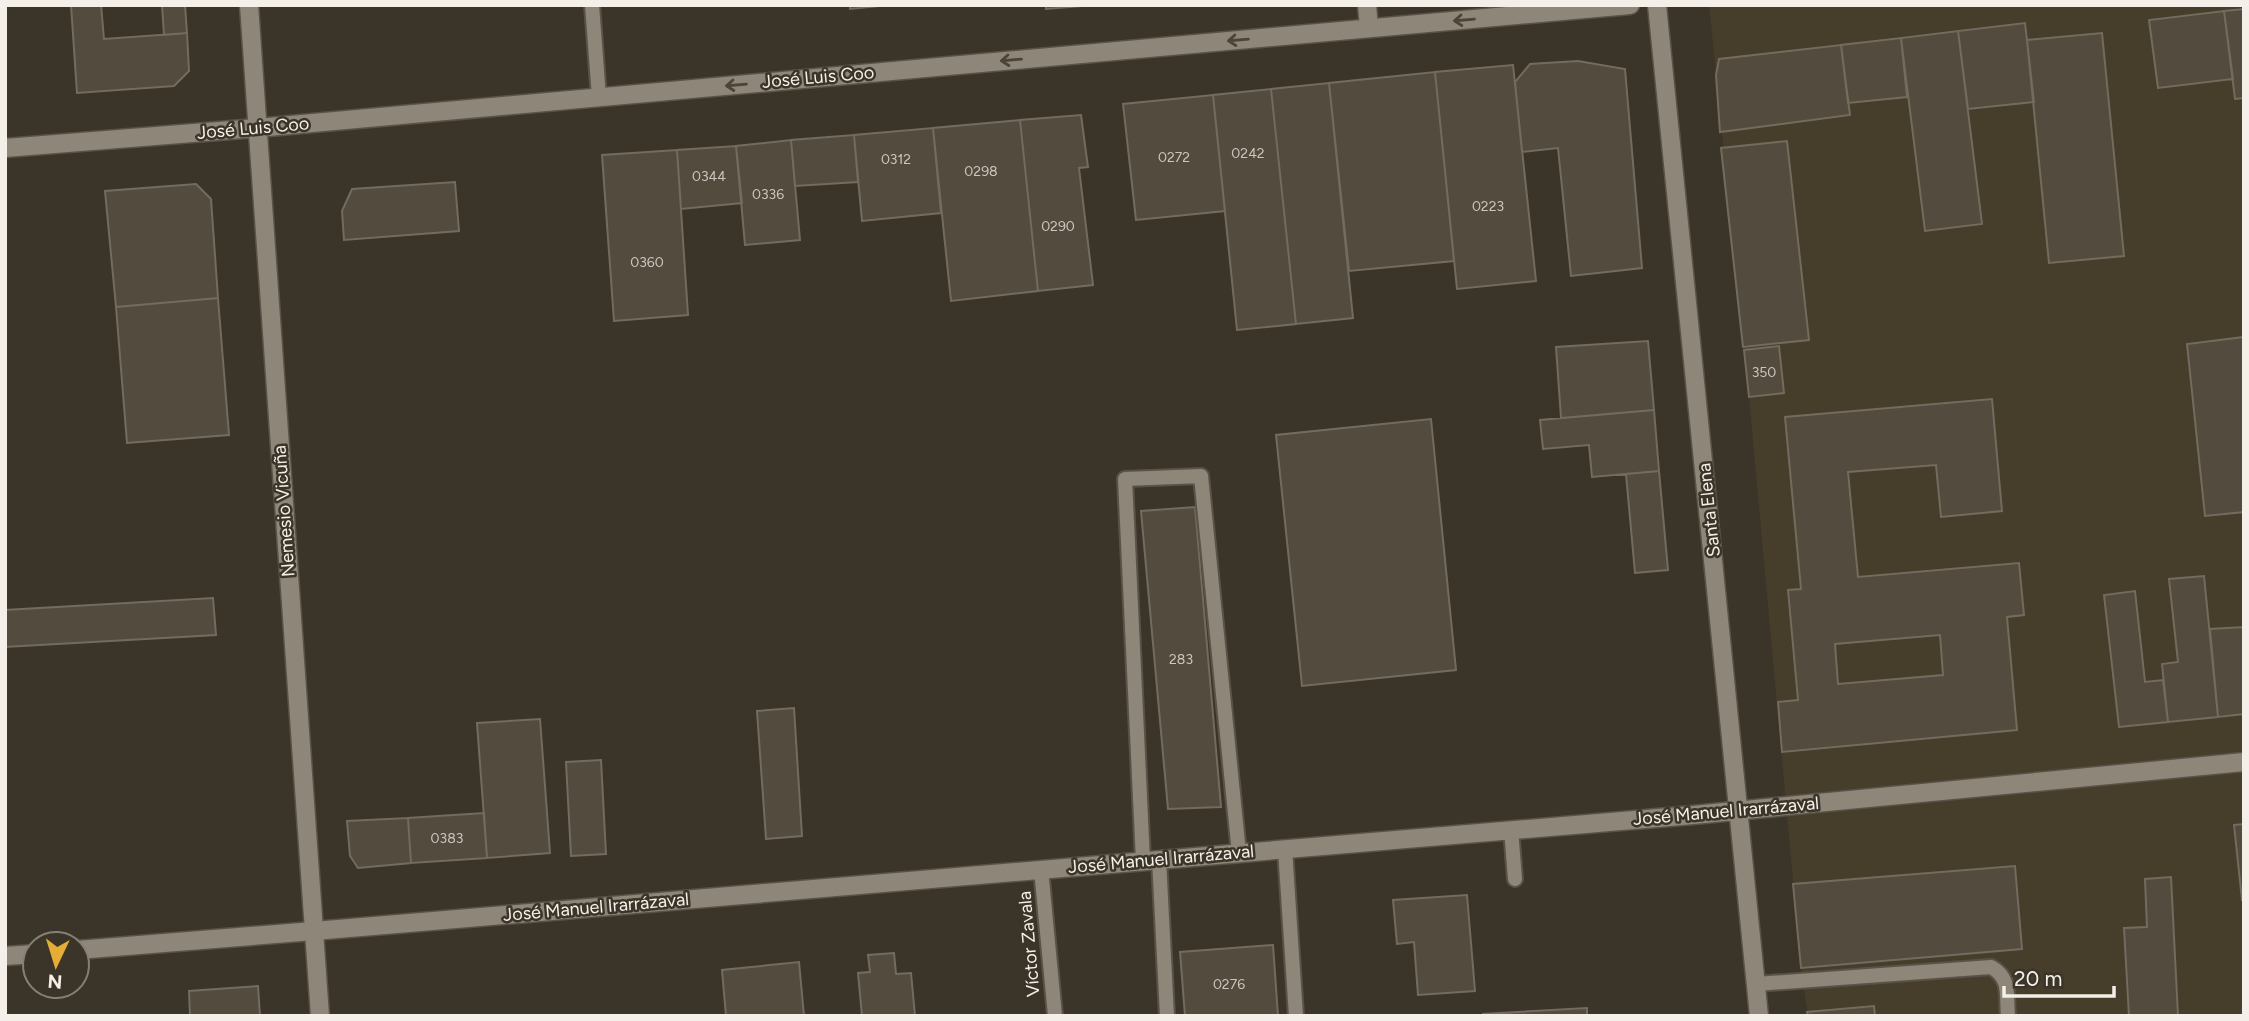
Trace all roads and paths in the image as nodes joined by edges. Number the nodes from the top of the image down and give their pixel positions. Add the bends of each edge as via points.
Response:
1 (249, 5) edge
2 (592, 5) edge
3 (1367, 5) edge
4 (1630, 5) edge
5 (1657, 5) edge
6 (1370, 28) junction
7 (598, 97) junction
8 (257, 128) junction
9 (5, 148) edge
10 (2244, 762) edge
11 (1740, 810) junction
12 (1511, 830) junction
13 (1285, 849) junction
14 (1238, 853) junction
15 (1151, 860) junction
16 (1041, 869) junction
17 (1515, 879) dead end
18 (314, 931) junction
19 (91, 949) edge
20 (1756, 984) junction
21 (320, 1016) edge
22 (1055, 1016) edge
23 (1167, 1016) edge
24 (1296, 1016) edge
25 (1759, 1016) edge
26 (2008, 1016) edge

1 - 8 street, Nemesio Vicuña
2 - 7 lane
3 - 6 street
4 -> 6 street, José Luis Coo
5 - 11 street, Santa Elena
6 -> 7 street, José Luis Coo
7 - 8 street, José Luis Coo
8 - 9 street, José Luis Coo
8 - 18 street, Nemesio Vicuña
10 - 11 street, José Manuel Irarrázaval
11 - 12 street, José Manuel Irarrázaval
11 - 20 street, Santa Elena
12 - 13 street, José Manuel Irarrázaval
12 - 17 lane
13 - 14 street, José Manuel Irarrázaval
13 - 24 lane
14 - 15 street, José Manuel Irarrázaval
14 - 15 lane via 1201,476 1125,480
15 - 16 street, José Manuel Irarrázaval
15 - 23 lane
16 - 18 street, José Manuel Irarrázaval
16 - 22 lane, Víctor Zavala
18 - 19 street, José Manuel Irarrázaval
18 - 21 street, Nemesio Vicuña
20 - 25 street, Santa Elena
20 - 26 lane via 1991,967 2005,978

